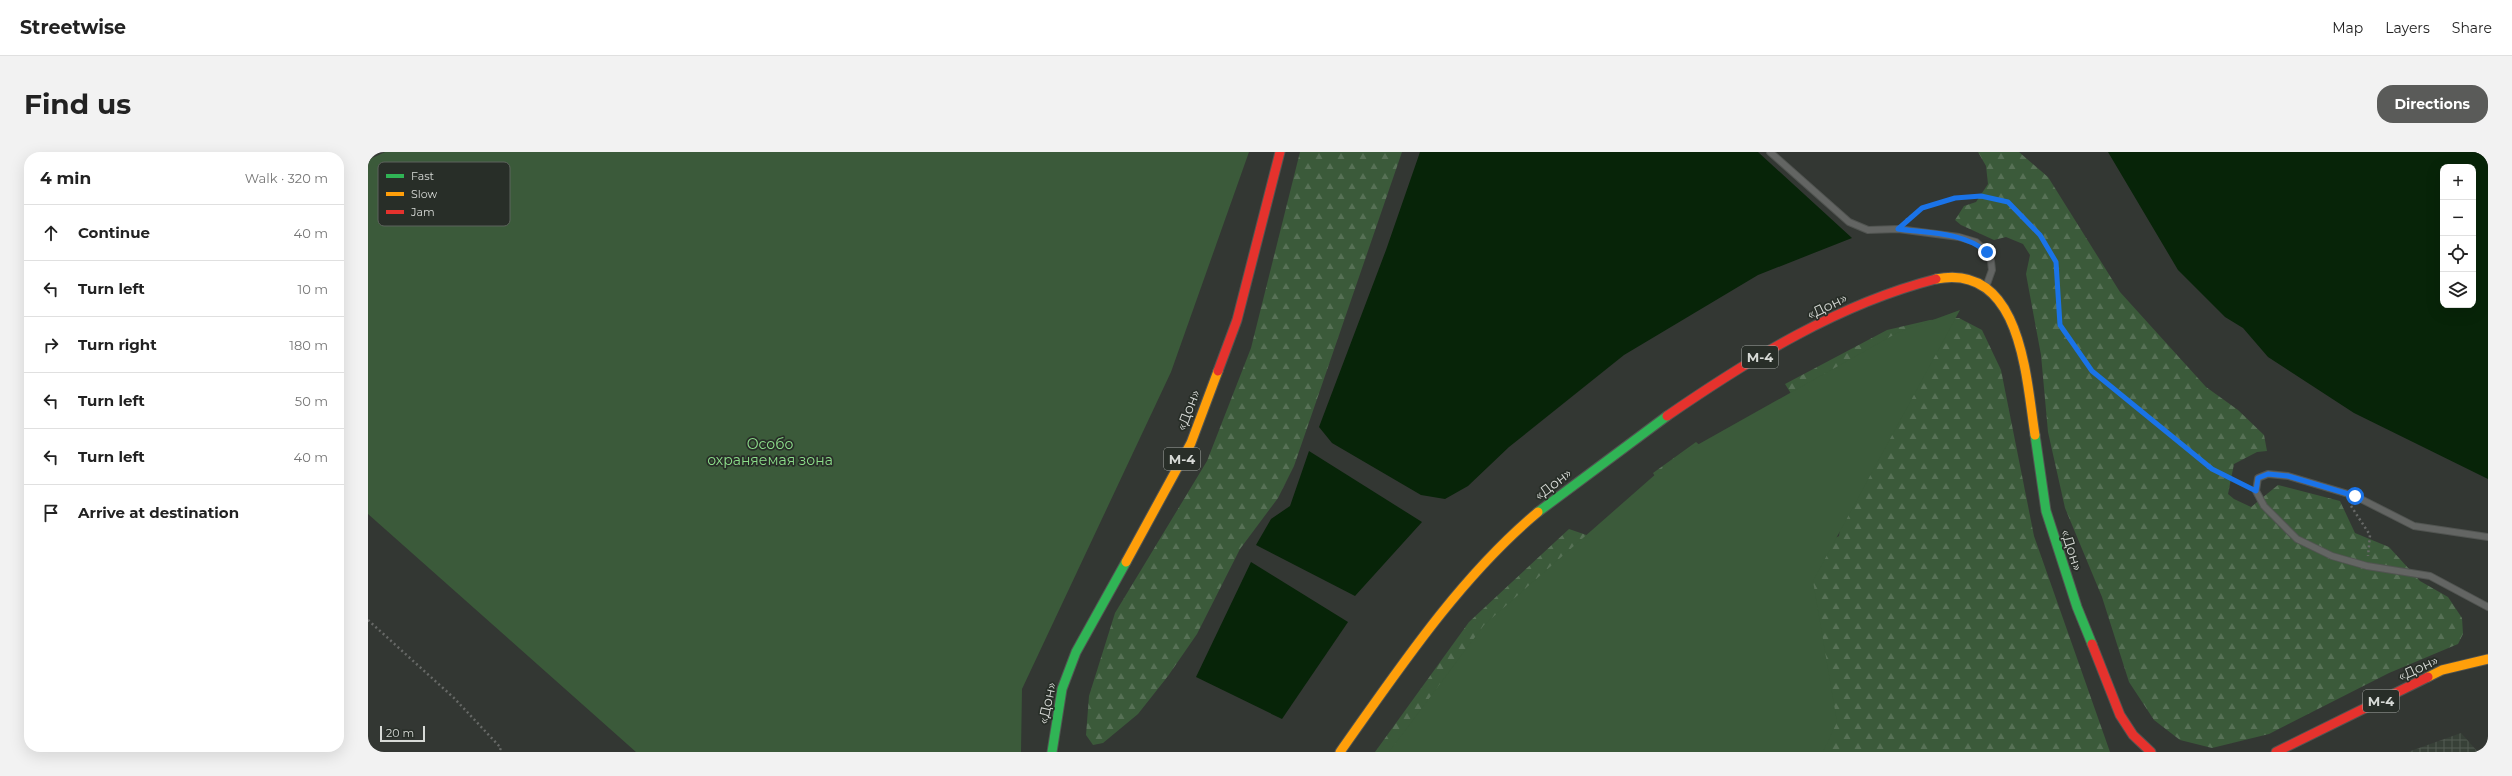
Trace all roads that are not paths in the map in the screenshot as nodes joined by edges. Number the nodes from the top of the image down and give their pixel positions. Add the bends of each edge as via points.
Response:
1 (1280, 152) edge
2 (1770, 152) edge
3 (1986, 288) junction
4 (2488, 537) edge
5 (2488, 607) edge
6 (2488, 659) edge
7 (1052, 752) edge
8 (1340, 752) edge
9 (2151, 752) edge
10 (2276, 752) edge

1 - 7 highway, «Дон» / М-4 via 1237,320 1191,443 1076,652 1062,689
2 - 3 lane via 1849,222 1868,230 1898,229 1959,237 1976,242 1992,261
3 - 8 highway, «Дон» / М-4 via 1953,277 1933,280 1860,306 1769,351 1694,398 1625,446 1523,525 1471,581 1407,658
3 - 9 highway, «Дон» / М-4 via 2006,308 2016,326 2022,350 2046,511 2064,570 2120,715 2133,735
4 - 5 lane via 2414,526 2355,496 2288,476 2268,474 2258,478 2256,491 2264,506 2297,538 2332,556 2367,566 2430,576
6 - 10 highway, «Дон» / М-4 via 2442,670

